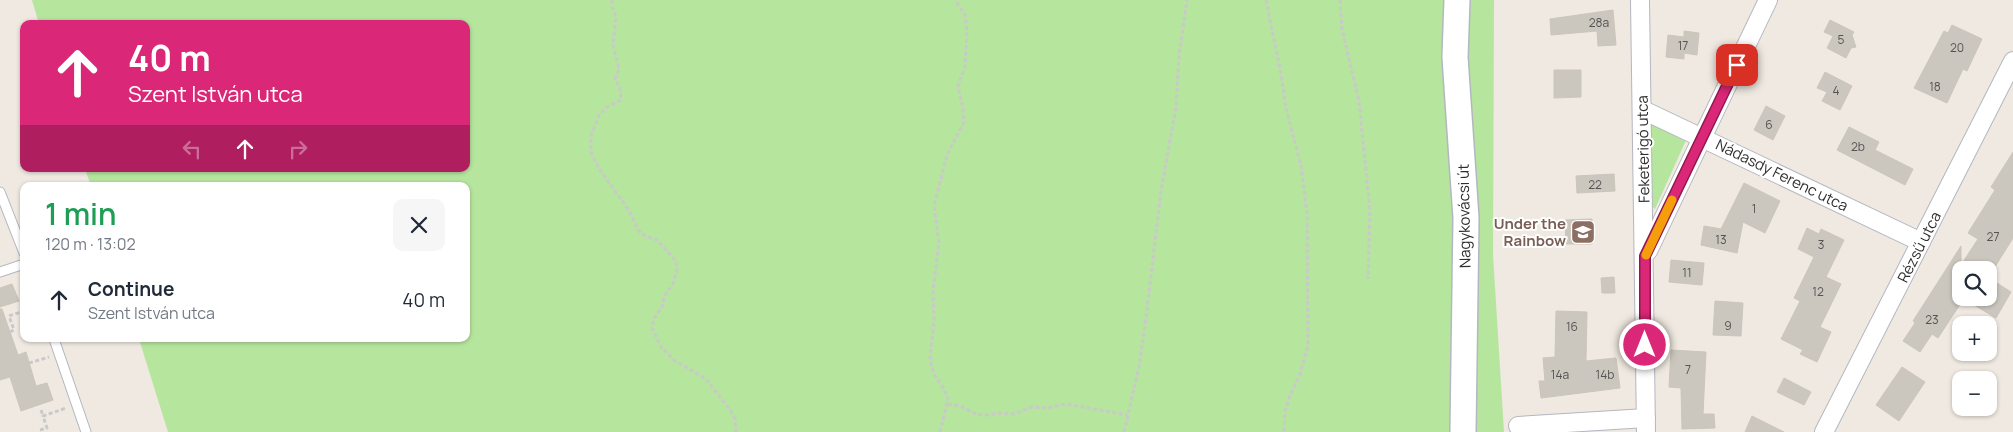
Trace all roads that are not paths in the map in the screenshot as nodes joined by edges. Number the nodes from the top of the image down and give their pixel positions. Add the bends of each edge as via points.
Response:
1 (1457, 0) edge
2 (1640, 0) edge
3 (1768, 0) edge
4 (2013, 61) edge
5 (1643, 110) junction
6 (1702, 137) junction
7 (0, 192) edge
8 (1921, 242) junction
9 (20, 243) edge
10 (1645, 256) junction
11 (20, 265) edge
12 (0, 272) edge
13 (55, 342) edge
14 (1646, 425) edge
15 (1518, 426) dead end
16 (86, 432) edge
17 (1463, 432) edge
18 (1824, 432) edge

1 - 17 street, Nagykovácsi út via 1455,57 1466,218
2 - 5 street, Feketerigó utca
3 - 6 street
4 - 8 street, Rézsű utca
5 - 6 street, Nádasdy Ferenc utca
5 - 10 street, Feketerigó utca
6 - 8 street, Nádasdy Ferenc utca
6 - 10 street
7 - 9 lane
8 - 18 street, Rézsű utca
10 - 14 street, Feketerigó utca
11 - 12 lane
13 - 16 lane
14 - 15 street, Feketerigó utca

